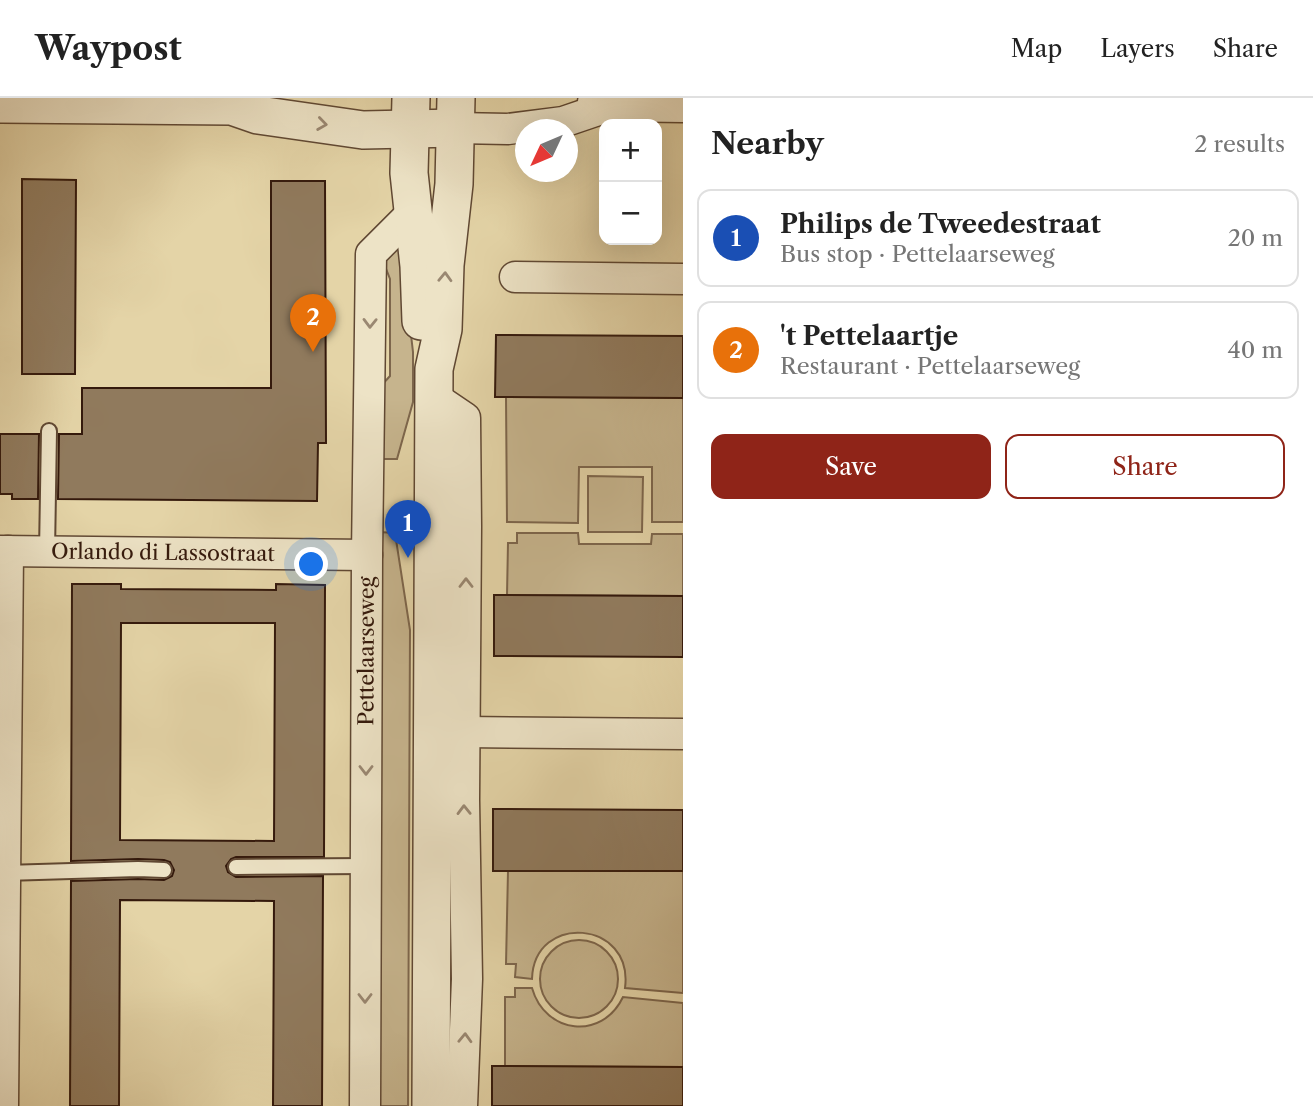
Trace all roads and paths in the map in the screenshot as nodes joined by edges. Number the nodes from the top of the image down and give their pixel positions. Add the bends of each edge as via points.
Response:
1 (575, 98) edge
2 (240, 102) edge
3 (0, 104) edge
4 (610, 106) junction
5 (683, 107) edge
6 (410, 113) edge
7 (456, 113) edge
8 (413, 212) junction
9 (515, 277) dead end
10 (683, 279) edge
11 (434, 383) junction
12 (49, 431) dead end
13 (4, 551) edge
14 (47, 552) junction
15 (367, 555) junction
16 (464, 732) junction
17 (683, 734) edge
18 (366, 866) junction
19 (236, 867) dead end
20 (164, 870) dead end
21 (5, 873) junction
22 (3, 1106) edge
23 (365, 1106) edge
24 (431, 1106) edge
25 (462, 1106) edge

1 - 4 street
2 - 3 street
2 -> 6 street via 258,115 363,130
4 - 5 street
4 - 7 street via 563,122 508,129
6 - 7 street
6 - 8 street
11 -> 7 street via 443,329
8 - 11 street via 421,329
8 -> 15 street, Pettelaarseweg via 371,254
9 - 10 street
16 -> 11 street via 465,418
11 - 24 street
12 - 14 lane
13 - 14 street, Orlando di Lassostraat
13 - 21 street
14 - 15 street, Orlando di Lassostraat
15 -> 18 street, Pettelaarseweg
16 - 17 street
25 -> 16 street via 467,979
18 - 19 lane
18 -> 23 street, Pettelaarseweg
20 - 21 lane
21 - 22 street

